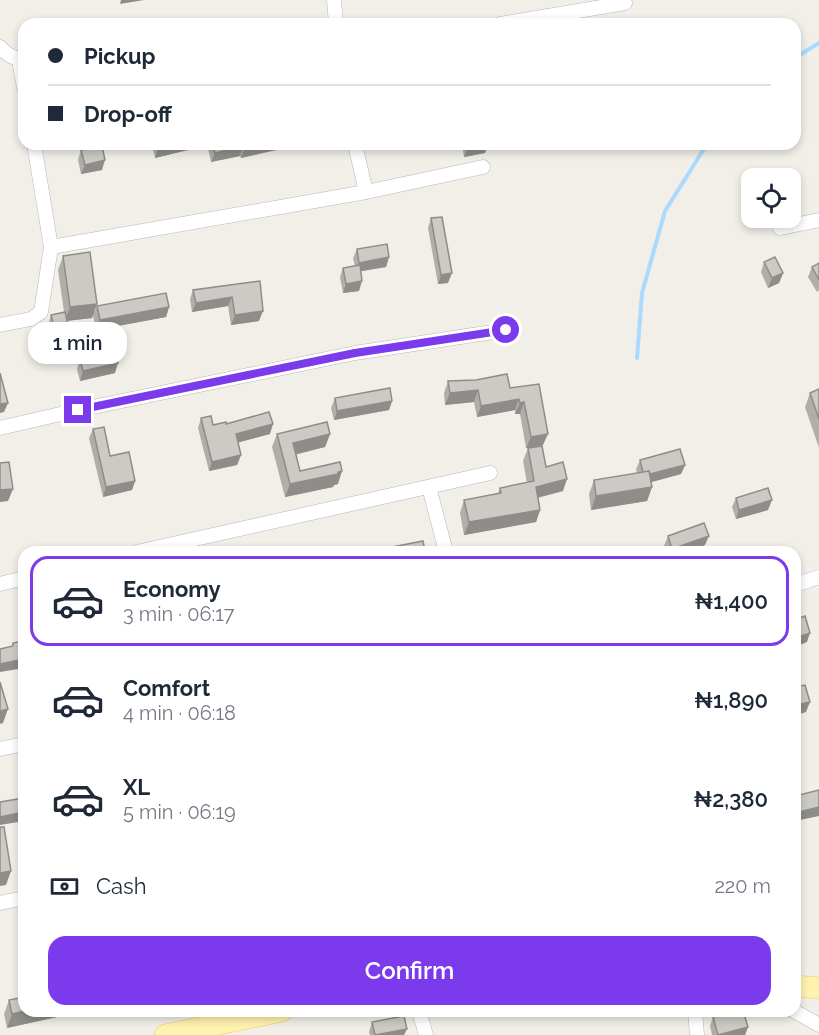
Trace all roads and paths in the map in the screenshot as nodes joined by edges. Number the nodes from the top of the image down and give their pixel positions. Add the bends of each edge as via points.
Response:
1 (334, 0) edge
2 (625, 3) dead end
3 (332, 18) edge
4 (536, 18) edge
5 (0, 47) edge
6 (18, 58) edge
7 (35, 150) edge
8 (356, 150) edge
9 (483, 167) dead end
10 (366, 192) junction
11 (819, 220) edge
12 (801, 224) edge
13 (51, 247) junction
14 (0, 325) edge
15 (506, 330) dead end
16 (0, 428) edge
17 (490, 473) dead end
18 (429, 487) junction
19 (164, 546) edge
20 (444, 546) edge
21 (819, 577) edge
22 (18, 580) edge
23 (801, 583) edge
24 (0, 584) edge
25 (18, 746) edge
26 (0, 750) edge
27 (18, 899) edge
28 (0, 903) edge
29 (801, 986) edge
30 (819, 988) edge
31 (253, 1017) edge
32 (420, 1017) edge
33 (695, 1017) edge
34 (801, 1017) edge
35 (814, 1028) edge
36 (165, 1035) edge
37 (426, 1035) edge
38 (698, 1035) edge

1 - 3 street
2 - 4 street
5 - 6 street
7 - 13 street
8 - 10 street
9 - 10 street
10 - 13 street
11 - 12 street
13 - 14 street via 41,312 31,319
15 - 16 street via 355,353
17 - 18 street
18 - 19 street
18 - 20 street
21 - 23 street
22 - 24 street
25 - 26 street
27 - 28 street
29 - 30 main road
31 - 36 main road
32 - 37 street
33 - 38 street
34 - 35 street

